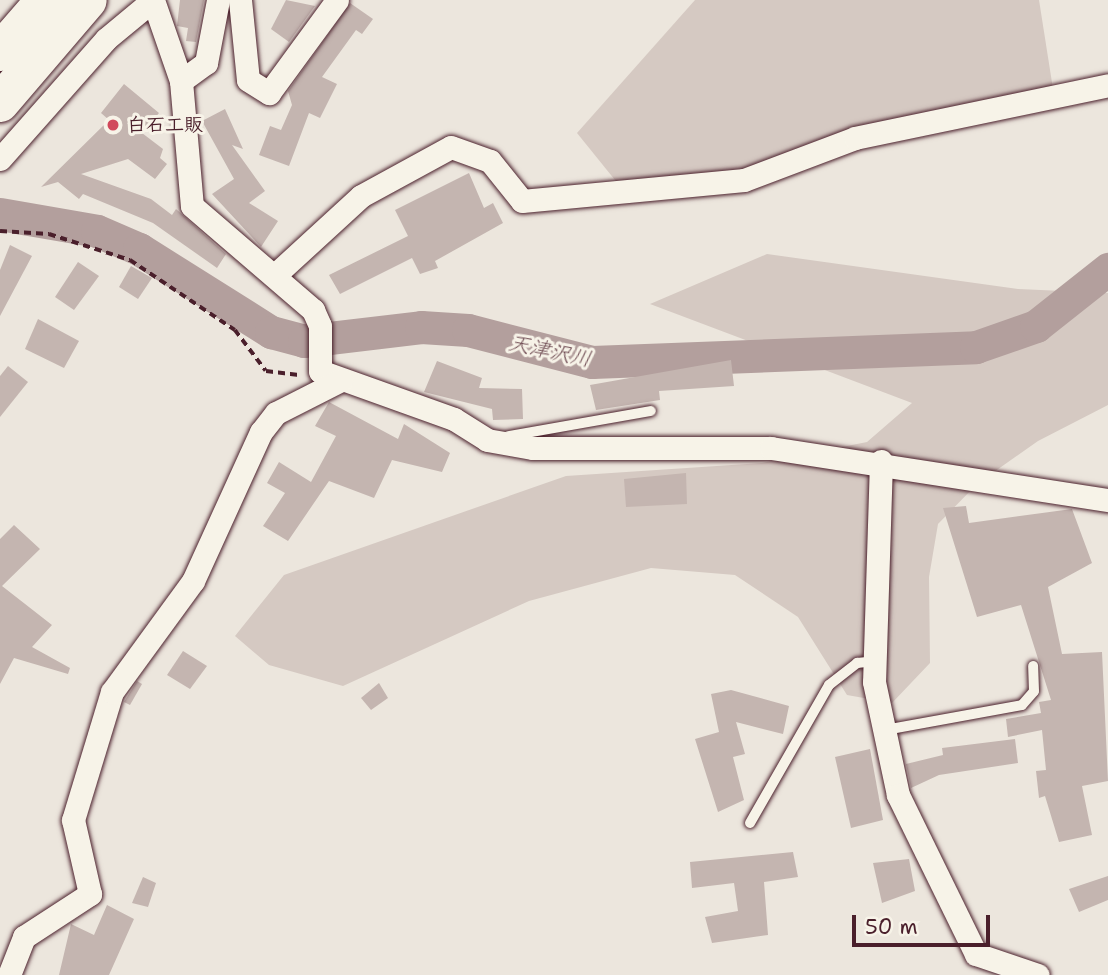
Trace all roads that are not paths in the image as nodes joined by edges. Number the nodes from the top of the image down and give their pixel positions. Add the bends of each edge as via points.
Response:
1 (45, 0) edge
2 (88, 0) edge
3 (153, 0) edge
4 (218, 0) edge
5 (240, 0) edge
6 (337, 0) edge
7 (0, 52) edge
8 (181, 81) junction
9 (1108, 85) edge
10 (0, 103) edge
11 (0, 159) edge
12 (276, 274) junction
13 (341, 380) junction
14 (651, 411) dead end
15 (487, 440) junction
16 (881, 461) junction
17 (1108, 500) edge
18 (875, 661) junction
19 (1033, 666) dead end
20 (885, 730) junction
21 (750, 822) dead end
22 (9, 975) edge
23 (1038, 975) edge

1 - 7 highway
2 - 10 highway
3 - 8 street
3 - 11 street via 106,39
4 - 8 street via 206,62
5 - 6 street via 248,80 269,93
8 - 12 street via 192,206
9 - 12 street via 855,138 730,181 522,201 490,161 451,147 361,196
12 - 13 street via 313,310 320,326 320,371
13 - 15 street via 454,419
13 - 22 street via 276,414 261,432 193,581 112,692 73,820 90,894 24,937
14 - 15 lane
15 - 16 street via 533,449 771,448
16 - 17 street
16 - 18 street
18 - 20 street
18 - 21 lane via 857,663 829,685
19 - 20 lane via 1034,691 1022,705
20 - 23 street via 898,795 962,935 976,954 997,966

